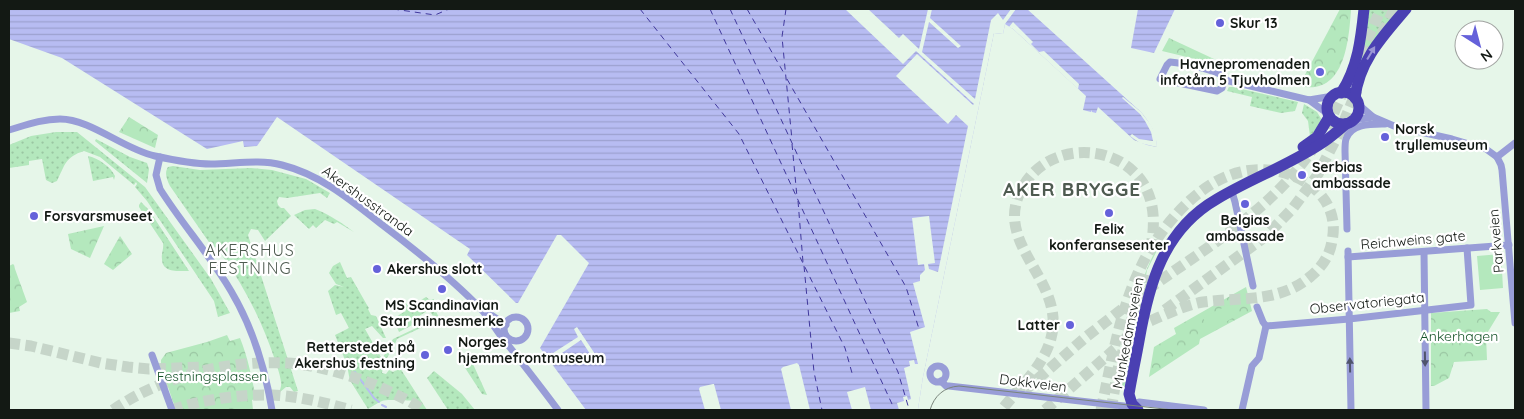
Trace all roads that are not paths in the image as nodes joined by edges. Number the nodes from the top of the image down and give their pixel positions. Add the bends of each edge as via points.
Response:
1 (1364, 9) edge
2 (1406, 9) edge
3 (1225, 80) junction
4 (1337, 94) junction
5 (1309, 100) junction
6 (1357, 102) junction
7 (1329, 115) junction
8 (1373, 117) junction
9 (1350, 122) junction
10 (1388, 124) junction
11 (9, 131) edge
12 (1515, 143) edge
13 (160, 157) junction
14 (1497, 157) junction
15 (1267, 172) junction
16 (1232, 192) junction
17 (1347, 229) dead end
18 (1509, 245) junction
19 (1467, 248) junction
20 (1424, 252) junction
21 (1253, 286) dead end
22 (1514, 304) edge
23 (1257, 307) dead end
24 (482, 309) junction
25 (1424, 310) junction
26 (1349, 319) junction
27 (1515, 323) edge
28 (506, 324) dead end
29 (1266, 326) junction
30 (152, 355) dead end
31 (941, 381) dead end
32 (1132, 408) edge
33 (172, 410) edge
34 (272, 410) edge
35 (558, 410) edge
36 (1204, 410) edge
37 (1242, 410) edge
38 (1351, 410) edge
39 (1426, 410) edge

1 - 4 highway via 1359,53 1349,77
6 -> 2 highway via 1357,86 1370,53
3 - 3 street via 1225,76 1214,71 1172,62 1160,79 1217,91
3 - 5 street
4 - 5 street
4 - 6 highway via 1346,93
4 - 7 highway via 1328,102
5 - 7 street
6 - 8 street
6 - 9 highway via 1359,112
7 - 9 highway via 1335,122
7 - 15 highway, Munkedamsveien via 1316,137
8 - 9 street, Munkedamsveien
8 - 10 street
9 - 15 highway, Munkedamsveien via 1315,147
10 - 14 street via 1476,145
10 - 17 street via 1361,126 1346,138
11 - 13 street, Akershusstranda via 52,119 70,120
12 - 14 street
13 - 24 street, Akershusstranda via 192,163 280,164 309,174 333,188 410,246
13 - 34 street via 156,176 160,189 225,282 245,317 263,366
14 - 18 street, Parkveien via 1502,164
15 - 16 highway, Munkedamsveien
16 - 21 street
16 - 32 highway, Munkedamsveien via 1217,199 1189,221 1159,264 1139,336 1129,394
18 - 19 street, Reichweins gate
18 - 22 street, Parkveien
19 - 20 street, Reichweins gate
19 - 25 street, Observatoriegata via 1471,305
20 - 25 street
20 - 26 street, Reichweins gate via 1348,254
22 - 27 street, Parkveien
23 - 29 street
24 - 28 street, Akershusstranda
24 - 35 street, Akershusstranda
25 - 26 street, Observatoriegata
25 -> 39 street
26 - 29 street, Observatoriegata
38 -> 26 street
29 - 37 street
30 - 33 street
31 - 32 street, Dokkveien via 946,386
32 - 36 street, Dokkveien via 1140,402

